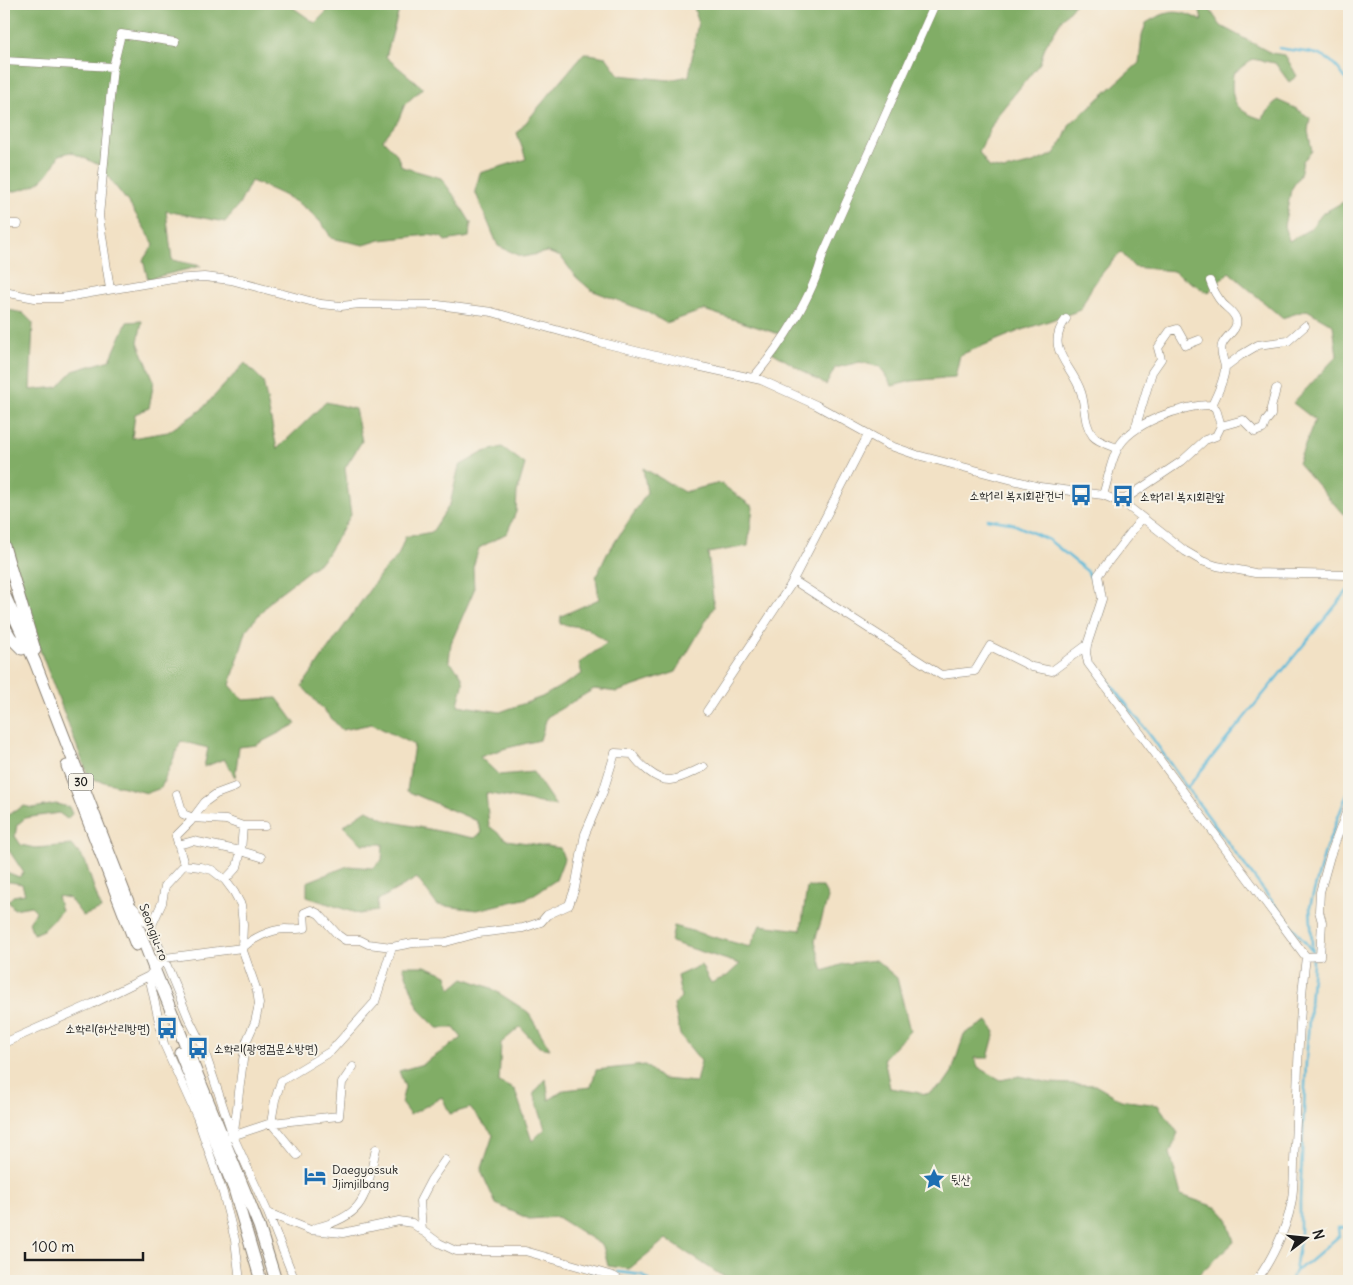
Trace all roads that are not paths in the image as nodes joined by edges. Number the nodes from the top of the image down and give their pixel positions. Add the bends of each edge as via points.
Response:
1 (934, 4) edge
2 (176, 42) dead end
3 (4, 61) edge
4 (114, 67) junction
5 (4, 224) edge
6 (18, 224) dead end
7 (1210, 281) dead end
8 (110, 289) junction
9 (4, 292) edge
10 (1066, 319) dead end
11 (1305, 326) dead end
12 (1200, 340) dead end
13 (1225, 367) junction
14 (753, 378) junction
15 (1276, 388) dead end
16 (1212, 405) junction
17 (1221, 426) junction
18 (1135, 429) junction
19 (868, 435) junction
20 (1117, 448) junction
21 (1103, 495) junction
22 (1116, 500) junction
23 (1142, 518) junction
24 (4, 546) edge
25 (1349, 575) edge
26 (793, 580) junction
27 (4, 594) edge
28 (4, 608) edge
29 (4, 626) edge
30 (1086, 645) junction
31 (22, 649) junction
32 (35, 662) junction
33 (707, 711) dead end
34 (704, 768) dead end
35 (235, 787) dead end
36 (177, 794) dead end
37 (1349, 805) edge
38 (194, 818) junction
39 (243, 826) junction
40 (265, 826) dead end
41 (178, 845) junction
42 (241, 851) junction
43 (261, 857) dead end
44 (184, 865) junction
45 (225, 880) junction
46 (128, 902) junction
47 (151, 927) junction
48 (392, 947) junction
49 (242, 948) junction
50 (1306, 957) junction
51 (165, 958) junction
52 (152, 973) junction
53 (4, 1043) edge
54 (353, 1067) dead end
55 (271, 1123) junction
56 (228, 1137) junction
57 (376, 1148) dead end
58 (297, 1155) dead end
59 (445, 1160) dead end
60 (268, 1213) junction
61 (310, 1230) junction
62 (422, 1230) junction
63 (240, 1281) edge
64 (261, 1281) edge
65 (276, 1281) edge
66 (295, 1281) edge
67 (621, 1281) edge
68 (1256, 1281) edge

1 - 14 street via 823,254 819,270 790,329
2 - 4 street via 121,34
3 - 4 street
4 - 8 street via 99,216
5 - 6 street
7 - 13 street via 1214,292 1236,316 1237,322 1222,345
8 - 9 street via 61,298 35,298
8 - 14 street via 204,277 231,280 321,304 465,308
10 - 20 street via 1058,334 1061,358 1081,391 1089,431 1095,439
11 - 13 street via 1288,341 1258,345
12 - 18 street via 1186,345 1177,329 1170,331 1158,348 1161,360 1152,372
13 - 16 street
14 - 19 street via 816,405
15 - 17 street via 1272,415 1263,429 1255,432 1243,420
16 - 17 street
16 - 18 street via 1186,407
17 - 22 street via 1216,436 1205,440 1182,461 1125,499
18 - 20 street
19 - 21 street via 918,455 1040,486
19 - 26 street
20 - 21 street
21 - 22 street
22 - 23 street
23 - 25 street via 1186,551 1217,566 1255,573
23 - 30 street via 1098,575 1102,599
24 - 32 highway via 35,646
26 - 30 street via 941,675 975,670 990,646 1032,668 1052,671
26 - 33 street
27 - 32 highway, Seongju-ro / 30
28 - 31 highway, Seongju-ro / 30
29 - 31 highway
30 - 50 street via 1088,662
31 - 52 highway, Seongju-ro / 30 via 81,803
32 - 46 highway, Seongju-ro / 30
34 - 48 street via 669,780 657,776 632,754 615,753 585,834 575,888 568,905 541,922 523,928 479,933 446,942
35 - 38 street via 205,802
36 - 38 street via 183,814
37 - 50 street via 1320,892 1320,956
38 - 39 street via 226,820
38 - 41 street via 176,836
39 - 40 street
39 - 42 street
41 - 42 street via 193,841
41 - 44 street
42 - 43 street
42 - 45 street via 237,867
44 - 45 street via 212,870
44 - 47 street via 165,886 160,909
45 - 49 street via 241,905
46 - 47 street
46 - 52 highway, Seongju-ro / 30
47 - 51 street
48 - 49 street via 346,940 311,910 304,913 305,928 272,932 251,940
48 - 55 street via 375,1002 331,1050 281,1081
49 - 51 street
49 - 56 street via 253,974 259,1004 247,1040
50 - 68 street via 1300,1000 1291,1206 1280,1239
51 - 52 street
51 - 56 street via 203,1047
52 - 53 street
52 - 56 highway, Seongju-ro / 30
52 - 63 street via 164,1044 197,1117 223,1194 235,1240
52 - 64 highway, Seongju-ro / 30 via 246,1225
54 - 55 street via 342,1083 339,1116
55 - 56 street
55 - 58 street
56 - 60 street
56 - 65 highway, Seongju-ro / 30
57 - 61 street via 365,1197 351,1214
59 - 62 street via 420,1201
60 - 61 street
60 - 66 street
61 - 62 street via 343,1233 399,1222 412,1223
62 - 67 street via 439,1244 456,1251 525,1251

